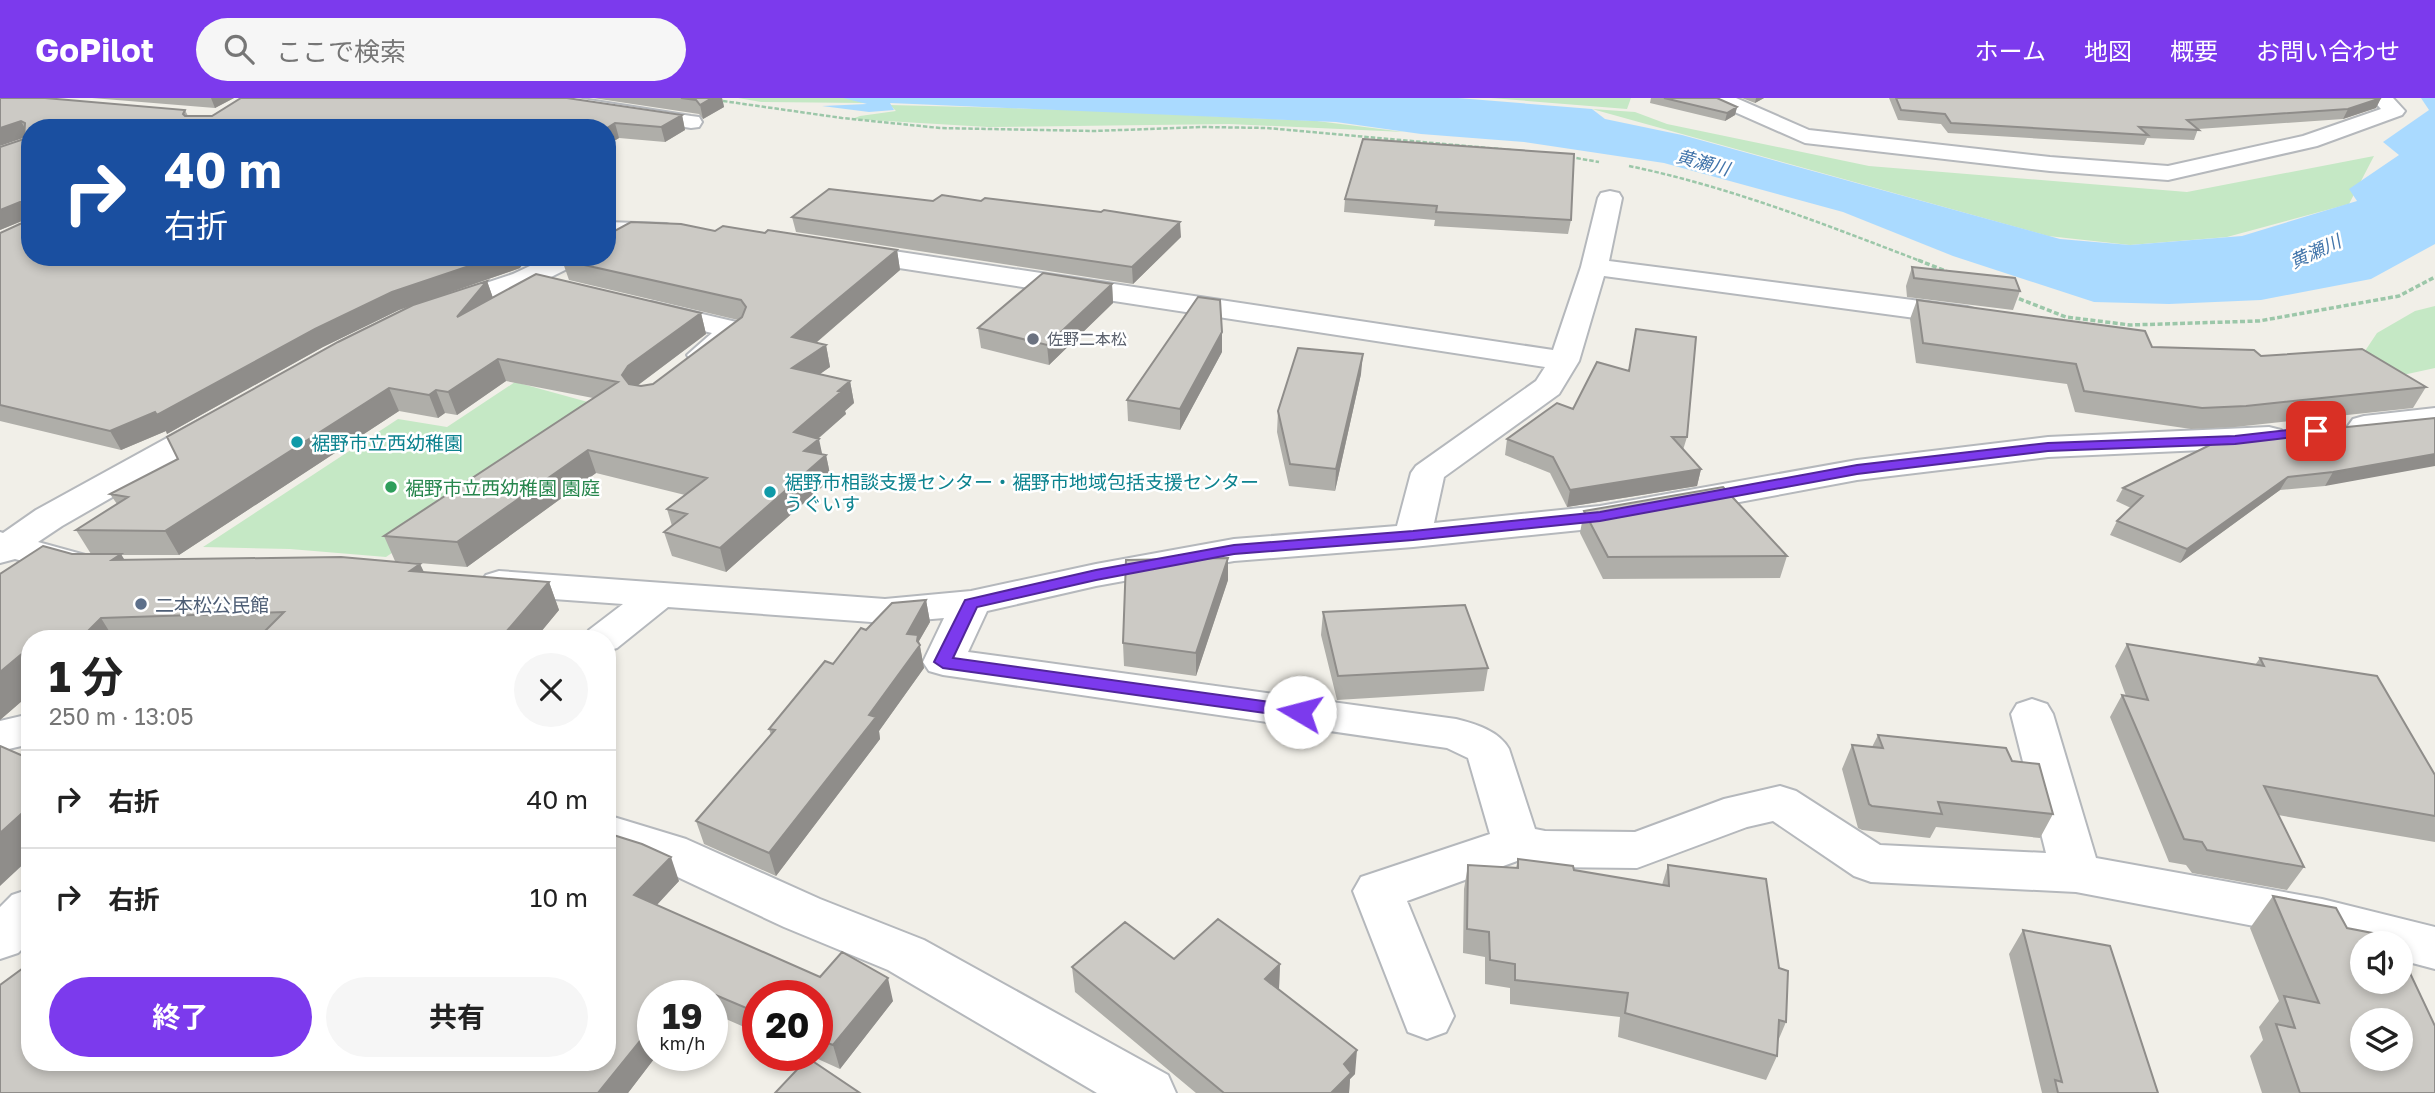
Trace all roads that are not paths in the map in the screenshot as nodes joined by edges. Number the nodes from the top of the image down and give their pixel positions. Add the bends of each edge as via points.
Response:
1 (537, 98) edge
2 (1719, 98) edge
3 (2381, 98) edge
4 (691, 121) edge
5 (1610, 198) dead end
6 (616, 231) edge
7 (690, 233) edge
8 (820, 248) edge
9 (552, 266) edge
10 (1594, 267) junction
11 (523, 280) junction
12 (563, 289) edge
13 (629, 305) edge
14 (410, 318) edge
15 (1993, 319) edge
16 (1564, 361) junction
17 (680, 372) edge
18 (246, 407) edge
19 (2435, 418) edge
20 (1413, 536) junction
21 (3, 547) edge
22 (118, 568) edge
23 (465, 580) edge
24 (657, 597) junction
25 (971, 603) junction
26 (615, 630) edge
27 (2032, 714) dead end
28 (21, 731) edge
29 (0, 736) edge
30 (616, 837) edge
31 (1516, 843) junction
32 (2076, 873) junction
33 (21, 917) edge
34 (0, 937) edge
35 (2435, 948) edge
36 (1427, 1016) dead end
37 (1148, 1093) edge

1 - 4 street
2 - 3 street via 1805,136 2168,173 2309,141 2395,111
5 - 10 street
6 - 7 street
8 - 16 street
9 - 11 street
10 - 15 street
10 - 16 street
11 - 12 street
11 - 14 street
13 - 17 street via 736,330
16 - 20 street via 1548,387 1428,473
18 - 21 street
19 - 20 street via 2235,440 2048,447 1857,470 1600,517
20 - 25 street via 1234,550
21 - 22 street via 90,568
23 - 24 street
24 - 25 street via 885,611
24 - 26 street
25 - 31 street via 943,662 1456,733 1487,749
27 - 32 street
28 - 29 street
30 - 37 street via 669,852 906,955
31 - 32 street via 1545,849 1637,850 1740,811 1780,803 1871,863
31 - 36 street via 1378,891
32 - 35 street via 2322,919
33 - 34 street

